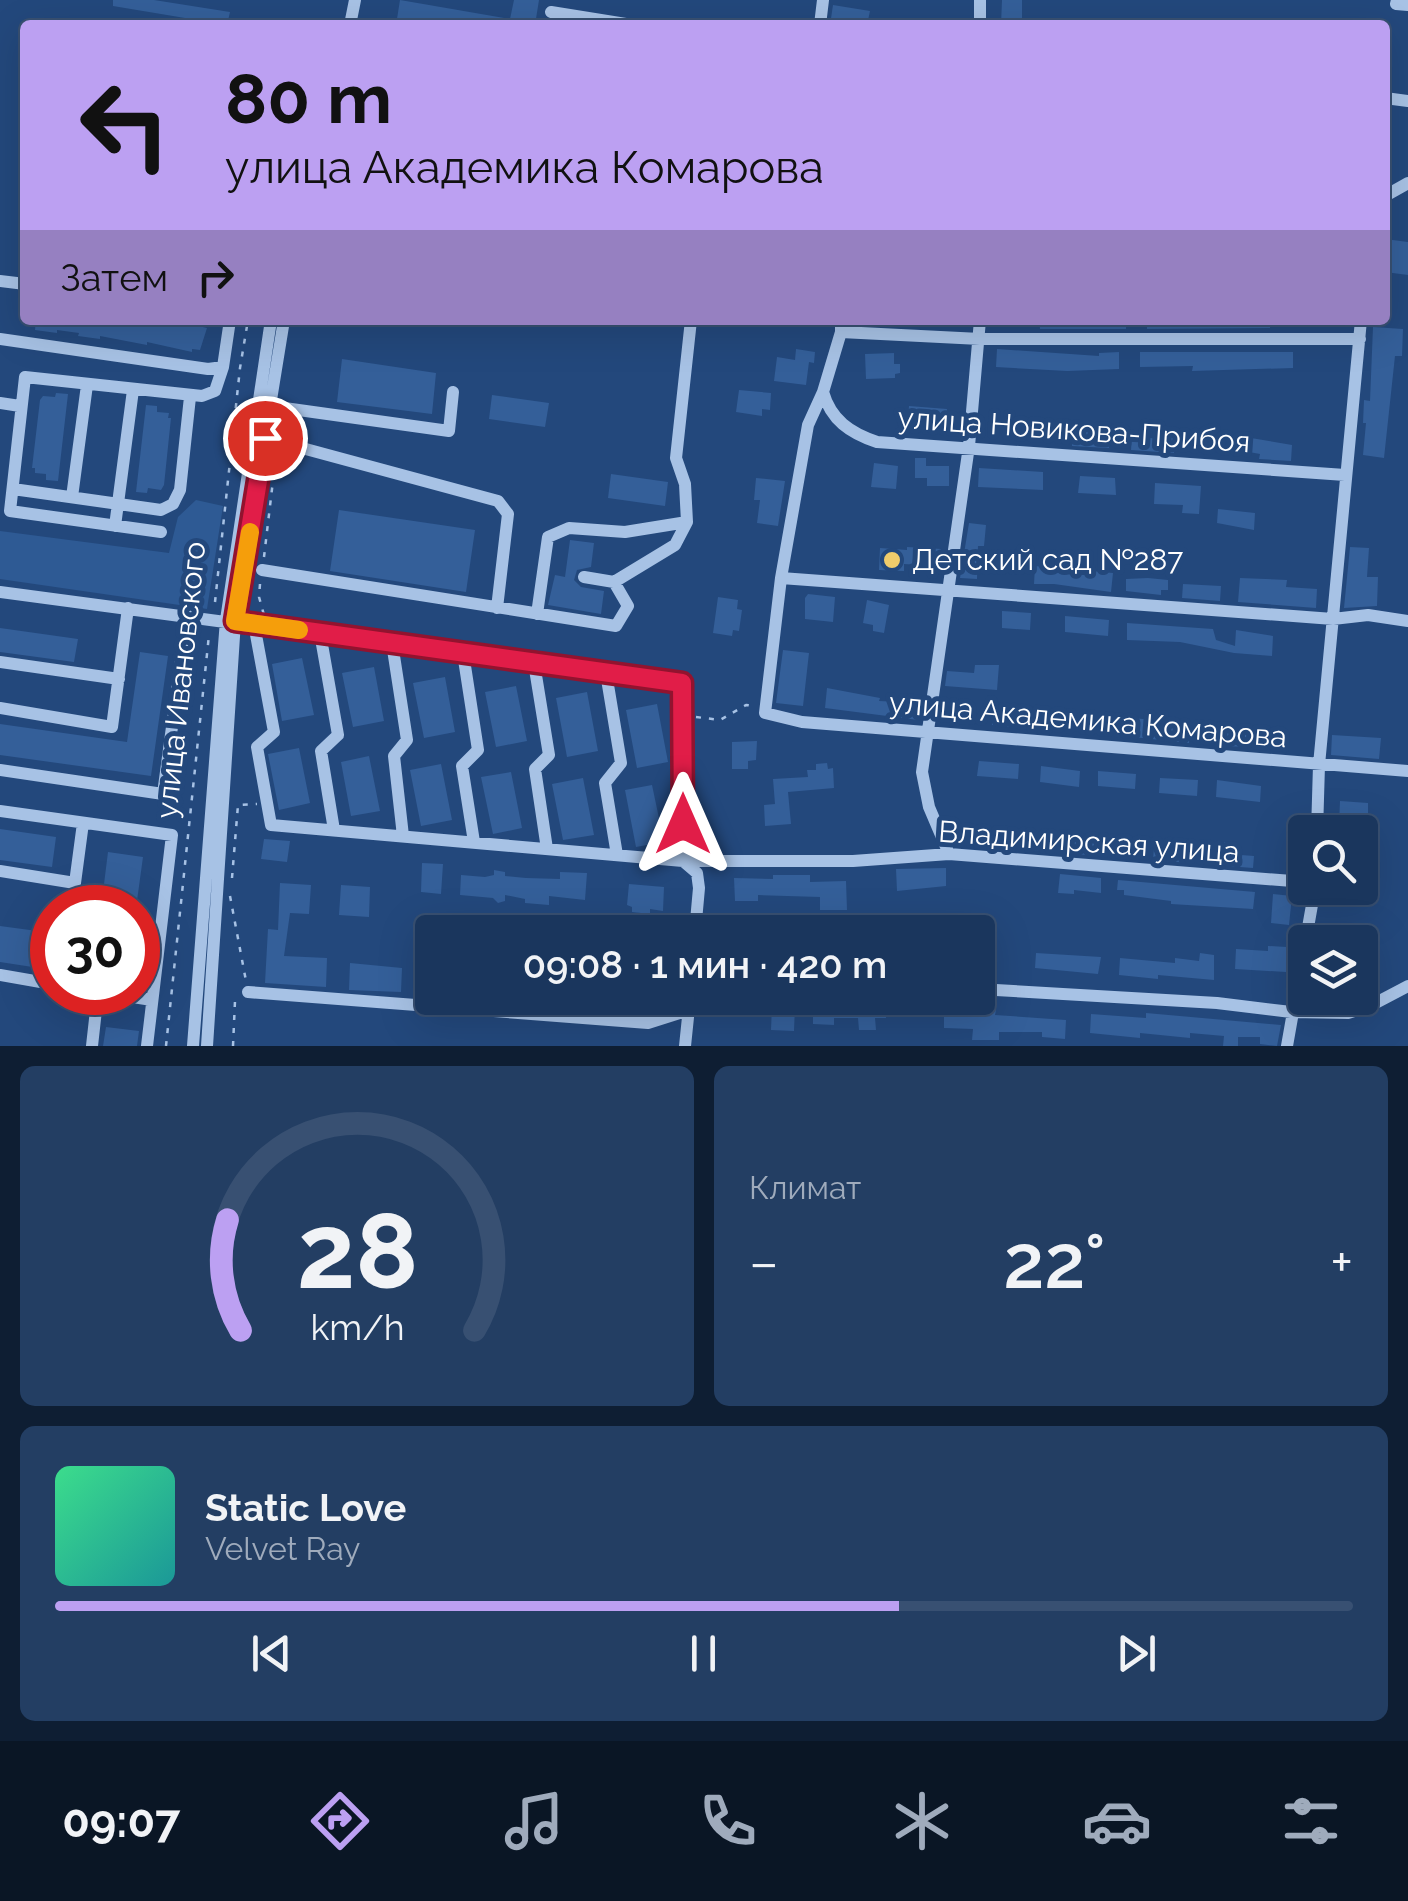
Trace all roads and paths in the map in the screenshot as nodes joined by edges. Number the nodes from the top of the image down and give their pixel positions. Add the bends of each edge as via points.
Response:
1 (1397, 0) edge
2 (1408, 4) edge
3 (551, 12) dead end
4 (601, 20) edge
5 (229, 325) edge
6 (247, 325) edge
7 (270, 325) edge
8 (283, 325) edge
9 (691, 325) edge
10 (980, 325) edge
11 (1361, 325) edge
12 (841, 326) edge
13 (980, 338) junction
14 (0, 339) edge
15 (1360, 339) junction
16 (223, 367) junction
17 (87, 385) junction
18 (132, 390) junction
19 (453, 392) dead end
20 (823, 392) junction
21 (190, 397) junction
22 (0, 404) edge
23 (20, 406) junction
24 (270, 406) junction
25 (271, 440) junction
26 (970, 446) junction
27 (1345, 475) junction
28 (12, 489) junction
29 (72, 498) junction
30 (118, 505) junction
31 (686, 522) junction
32 (115, 526) junction
33 (161, 532) dead end
34 (262, 570) junction
35 (584, 577) dead end
36 (781, 578) junction
37 (614, 582) junction
38 (947, 590) junction
39 (0, 592) edge
40 (128, 608) junction
41 (497, 608) junction
42 (537, 614) junction
43 (200, 617) junction
44 (1332, 619) junction
45 (1408, 620) edge
46 (230, 621) junction
47 (258, 625) junction
48 (320, 633) junction
49 (392, 643) junction
50 (462, 653) junction
51 (0, 662) edge
52 (534, 663) junction
53 (606, 674) junction
54 (119, 679) junction
55 (0, 708) edge
56 (766, 710) junction
57 (682, 716) junction
58 (926, 730) junction
59 (1319, 765) junction
60 (0, 770) edge
61 (1408, 771) edge
62 (267, 803) junction
63 (0, 811) edge
64 (1318, 815) edge
65 (84, 823) junction
66 (334, 830) junction
67 (403, 836) junction
68 (474, 842) junction
69 (547, 849) junction
70 (949, 854) junction
71 (616, 855) junction
72 (683, 860) junction
73 (0, 871) edge
74 (232, 878) dead end
75 (1288, 881) edge
76 (230, 897) dead end
77 (697, 915) edge
78 (160, 934) edge
79 (0, 976) edge
80 (30, 981) edge
81 (1408, 986) edge
82 (995, 989) edge
83 (248, 992) junction
84 (1378, 1002) edge
85 (415, 1005) edge
86 (1288, 1012) edge
87 (97, 1015) edge
88 (150, 1015) edge
89 (545, 1015) edge
90 (665, 1015) edge
91 (688, 1015) edge
92 (1291, 1015) edge
93 (92, 1046) edge
94 (147, 1046) edge
95 (166, 1046) edge
96 (192, 1046) edge
97 (207, 1046) edge
98 (233, 1046) edge
99 (685, 1046) edge
100 (1288, 1046) edge

1 - 2 street
3 - 4 street
5 - 16 street
6 - 43 path, улица Ивановского
7 - 46 street, улица Ивановского
8 - 24 street, улица Ивановского
9 - 31 street via 676,458
10 - 13 street
11 - 15 street
12 - 13 street
12 - 20 street
13 - 15 street
13 - 26 street
14 - 16 street
15 - 27 street
16 - 21 street via 215,392
17 - 18 street
17 - 23 street via 24,377
17 - 29 street
18 - 21 street
18 - 30 street
19 - 24 street via 448,431
20 - 26 street, улица Новикова-Прибоя via 827,406 855,434 877,442
20 - 36 street via 808,424
21 - 30 street via 173,504 161,510
22 - 23 street
23 - 28 street
24 - 25 street, улица Ивановского
25 - 34 path
25 - 41 street via 498,501 508,514
25 - 46 street, улица Ивановского
26 - 27 street, улица Новикова-Прибоя
26 - 38 street
27 - 44 street
28 - 29 street
28 - 32 street via 10,511
29 - 30 street
30 - 32 street
31 - 37 street via 676,544
31 - 42 street via 625,532 569,528 548,537
32 - 33 street
34 - 41 street
34 - 47 path via 265,612
35 - 37 street
36 - 38 street
36 - 56 street
37 - 42 street via 628,606 616,626
38 - 44 street
38 - 58 street
39 - 40 street
40 - 43 street
40 - 54 street
41 - 42 street
43 - 46 street
43 - 60 street via 163,794
43 - 95 path, улица Ивановского
44 - 45 street
44 - 59 street
46 - 47 street
46 - 96 street, улица Ивановского
46 - 97 street, улица Ивановского
47 - 48 street
47 - 62 street via 274,732 257,747
48 - 49 street
48 - 66 street via 338,736 321,751
49 - 50 street
49 - 67 street via 407,740 394,756
50 - 52 street
50 - 68 street via 478,750 462,766
51 - 54 street
52 - 53 street
52 - 69 street via 549,756 535,768
53 - 57 street via 682,683
53 - 71 street via 620,762 604,783
54 - 55 street via 112,726
56 - 57 path via 746,706 720,720
56 - 58 street, улица Академика Комарова via 802,722
57 - 72 street
58 - 59 street, улица Академика Комарова
58 - 70 street via 922,772
59 - 61 street, улица Академика Комарова
59 - 64 street
62 - 66 street, Владимирская улица via 272,825
62 - 74 path via 238,805
63 - 65 street
65 - 73 street via 76,883
65 - 78 street via 172,835
66 - 67 street, Владимирская улица
67 - 68 street, Владимирская улица
68 - 69 street, Владимирская улица
69 - 71 street, Владимирская улица
70 - 72 street, Владимирская улица
70 - 75 street, Владимирская улица
71 - 72 street, Владимирская улица
72 - 77 street via 697,872
76 - 83 path
79 - 80 street
81 - 84 street
82 - 86 street
83 - 85 street
83 - 98 path via 234,1002
87 - 93 street
88 - 94 street
89 - 90 street via 648,1023
91 - 99 street
92 - 100 street

